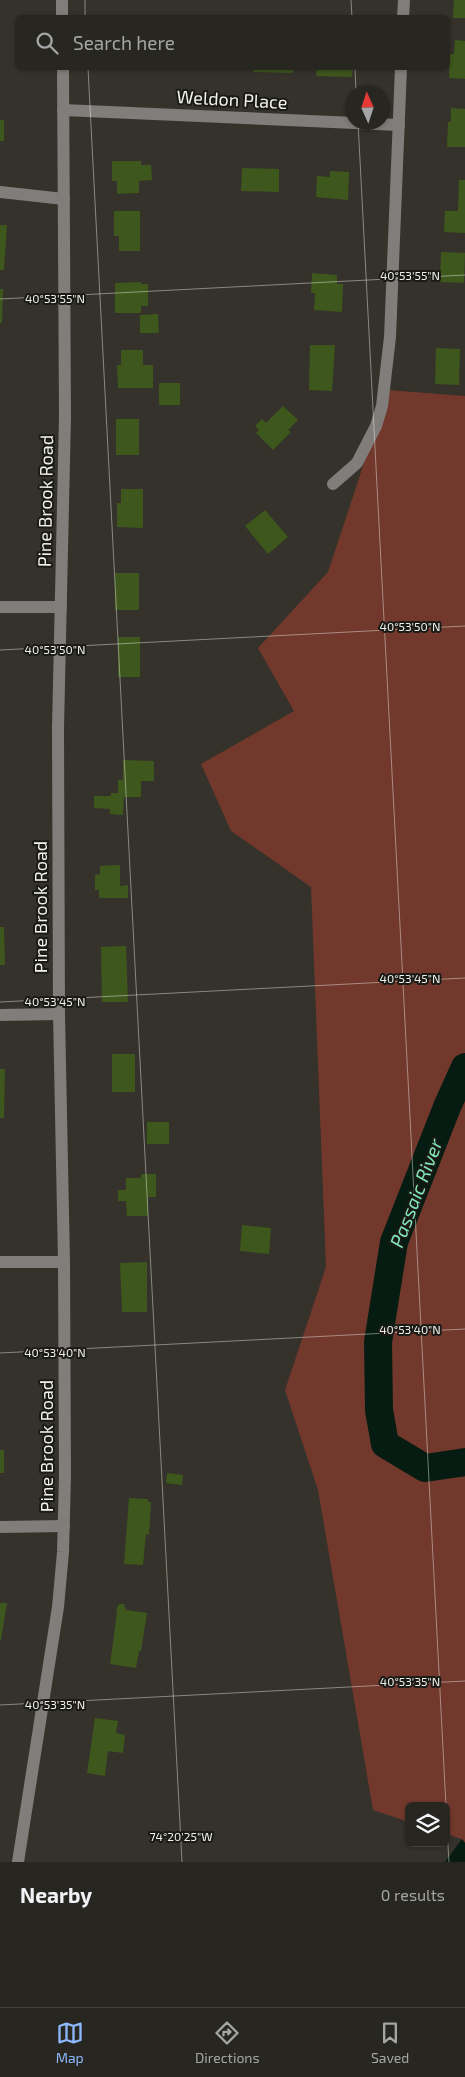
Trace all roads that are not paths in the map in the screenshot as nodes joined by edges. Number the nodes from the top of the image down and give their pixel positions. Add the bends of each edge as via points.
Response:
1 (62, 0) edge
2 (404, 0) edge
3 (62, 15) edge
4 (403, 15) edge
5 (63, 70) edge
6 (401, 70) edge
7 (63, 110) junction
8 (398, 125) junction
9 (0, 192) edge
10 (64, 199) junction
11 (333, 484) dead end
12 (0, 607) edge
13 (61, 607) junction
14 (59, 1014) junction
15 (0, 1015) edge
16 (0, 1262) edge
17 (64, 1262) junction
18 (64, 1526) junction
19 (0, 1527) edge
20 (18, 1862) edge

1 - 3 street
2 - 4 street
5 - 7 street, Pine Brook Road
6 - 8 street
7 - 8 street, Weldon Place
7 - 10 street, Pine Brook Road
8 - 11 street via 390,338 382,406 376,426 357,463
9 - 10 street
10 - 13 street, Pine Brook Road via 65,416
12 - 13 street
13 - 14 street, Pine Brook Road
14 - 15 street
14 - 17 street, Pine Brook Road
16 - 17 street
17 - 18 street, Pine Brook Road
18 - 19 street
18 - 20 street, Pine Brook Road via 58,1607

